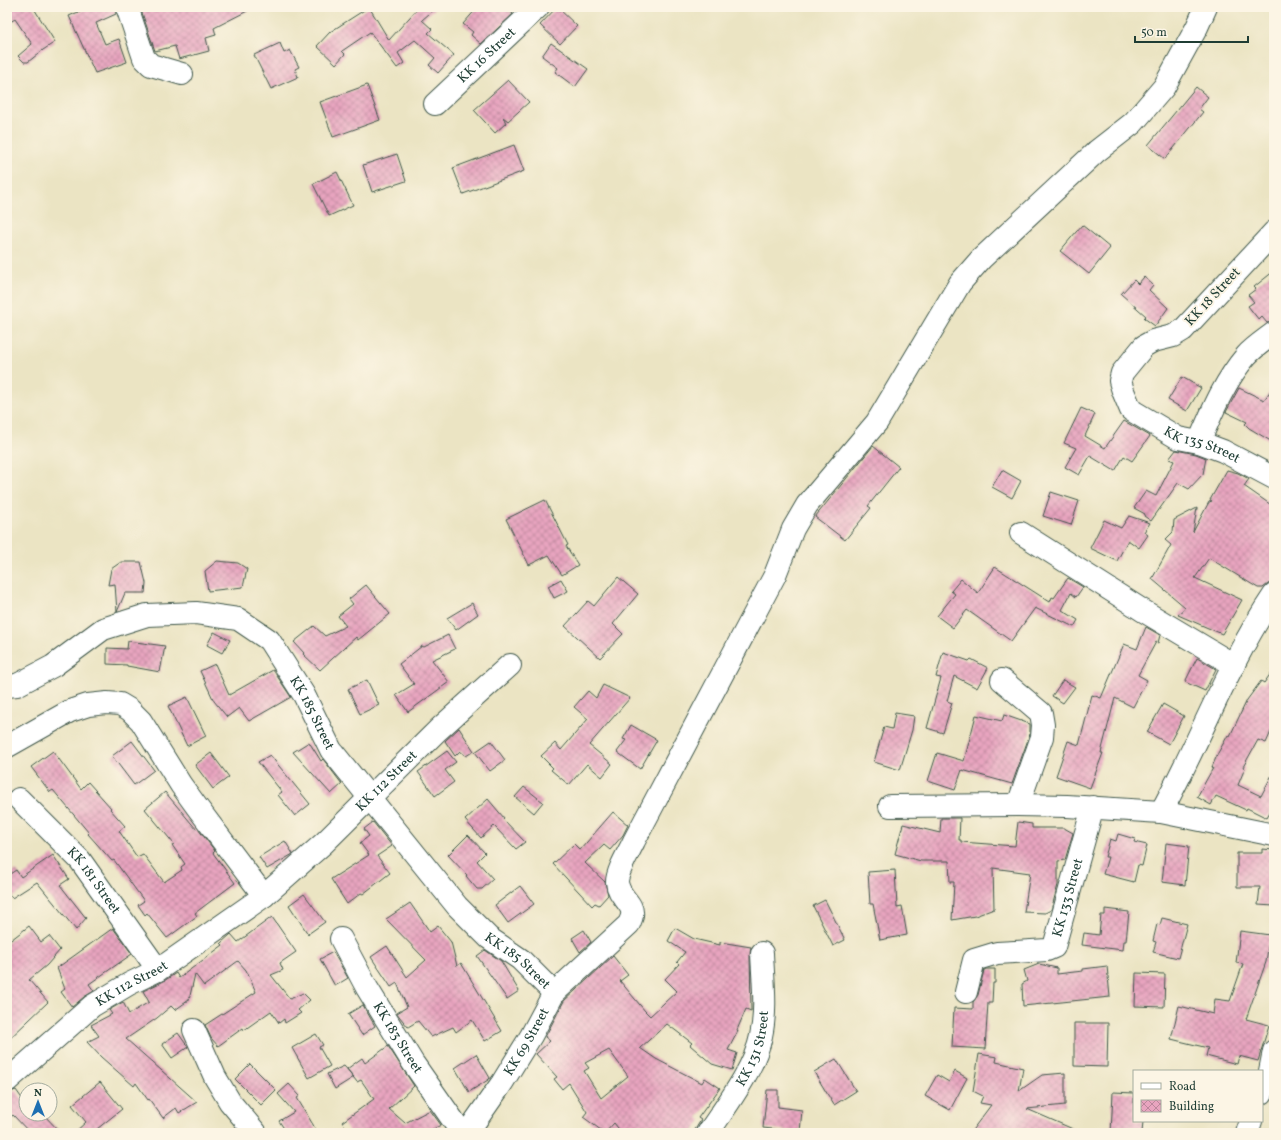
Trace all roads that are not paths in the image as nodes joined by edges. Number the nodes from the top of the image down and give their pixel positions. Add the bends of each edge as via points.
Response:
1 (127, 7) edge
2 (538, 7) edge
3 (1206, 7) edge
4 (182, 74) dead end
5 (435, 104) dead end
6 (1274, 232) edge
7 (1274, 333) edge
8 (1131, 410) joint
9 (1199, 442) junction
10 (1274, 478) edge
11 (1021, 533) dead end
12 (1274, 595) edge
13 (510, 665) dead end
14 (1234, 665) junction
15 (1002, 680) dead end
16 (7, 686) edge
17 (8, 746) dead end
18 (370, 797) junction
19 (19, 799) dead end
20 (1018, 805) junction
21 (890, 806) dead end
22 (1093, 807) junction
23 (1161, 812) junction
24 (1274, 835) edge
25 (264, 896) junction
26 (341, 939) dead end
27 (762, 953) dead end
28 (158, 970) junction
29 (966, 992) dead end
30 (554, 993) junction
31 (194, 1030) dead end
32 (1274, 1051) edge
33 (7, 1081) edge
34 (1263, 1090) edge
35 (1251, 1122) edge
36 (256, 1133) edge
37 (462, 1133) edge
38 (467, 1133) edge
39 (708, 1133) edge
40 (1247, 1133) edge

1 - 4 street via 144,58 151,65
2 - 5 street, KK 16 Street
3 - 30 street, KK 69 Street via 1168,80 1133,123 1097,152 981,260 960,284 877,422 807,505 793,529 775,575 620,869 617,881 619,893 631,906 633,914 629,924
6 - 8 street, KK 18 Street via 1183,330 1173,336 1153,340 1144,346 1122,372 1120,381
7 - 9 street via 1247,355 1232,375 1218,397
8 - 9 street, KK 135 Street via 1178,438
9 - 10 street, KK 135 Street via 1223,450
11 - 14 street
12 - 14 street
13 - 18 street, KK 112 Street via 438,730
14 - 23 street
15 - 20 street via 1041,713 1043,725 1042,737
16 - 18 street, KK 185 Street via 17,685 53,666 103,629 147,615 196,613 238,619 269,640 304,695 331,750
17 - 25 street via 70,711 88,705 120,704 140,721 181,785
18 - 25 street, KK 112 Street via 324,843
18 - 30 street, KK 185 Street via 457,906 489,938 520,959
19 - 28 street, KK 181 Street via 80,860
20 - 21 street
20 - 22 street
22 - 23 street
22 - 29 street, KK 133 Street via 1054,947 1047,950 996,953 974,960
23 - 24 street
25 - 28 street, KK 112 Street
26 - 37 street, KK 183 Street via 412,1063
27 - 39 street, KK 131 Street via 764,1017 761,1037 737,1090
28 - 33 street, KK 112 Street via 92,1006
30 - 38 street, KK 69 Street via 502,1083
31 - 36 street via 215,1077 230,1102
32 - 34 street
35 - 40 street

